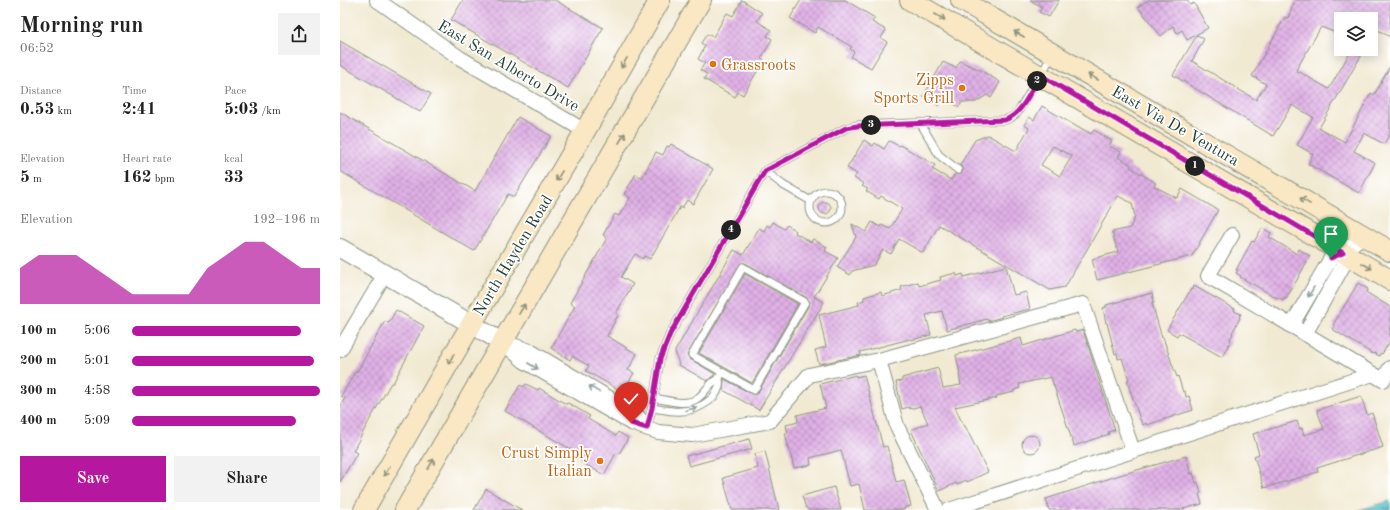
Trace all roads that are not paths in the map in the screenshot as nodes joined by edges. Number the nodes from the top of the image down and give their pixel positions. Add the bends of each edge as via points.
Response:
1 (377, 0) edge
2 (660, 0) edge
3 (701, 0) edge
4 (910, 0) edge
5 (961, 0) edge
6 (1053, 54) junction
7 (1040, 75) junction
8 (922, 124) junction
9 (585, 131) junction
10 (958, 170) dead end
11 (765, 171) junction
12 (812, 201) junction
13 (1232, 235) dead end
14 (1363, 235) junction
15 (340, 248) edge
16 (1390, 251) edge
17 (1343, 253) junction
18 (385, 274) junction
19 (1390, 280) edge
20 (471, 325) junction
21 (1291, 326) junction
22 (1305, 334) junction
23 (502, 342) junction
24 (340, 350) edge
25 (879, 360) junction
26 (1390, 368) edge
27 (1373, 374) junction
28 (720, 375) junction
29 (654, 398) junction
30 (652, 408) junction
31 (647, 428) junction
32 (1132, 451) junction
33 (364, 510) edge
34 (405, 510) edge
35 (938, 510) edge
36 (949, 510) edge

1 - 9 street, East San Alberto Drive via 460,58
2 -> 9 main road, North Hayden Road
23 -> 3 main road
4 -> 7 main road, East Via De Ventura
6 -> 5 main road, East Via De Ventura
6 - 7 lane
14 -> 6 main road, East Via De Ventura
7 - 8 lane via 1018,112 1005,120
7 - 17 main road, East Via De Ventura
8 - 10 lane via 939,155
8 - 11 lane via 846,128
9 -> 20 main road, North Hayden Road
11 - 12 lane via 783,185
11 - 29 lane via 670,334 660,359
12 - 12 lane via 811,211 817,220 828,222 837,218 842,209 840,199 832,192 822,191
13 - 21 street via 1208,276
14 - 16 main road, East Via De Ventura
14 - 17 street
15 - 18 street
17 -> 19 main road, East Via De Ventura
17 -> 21 street via 1331,258
17 - 22 street via 1344,264
18 - 20 street
18 - 24 street
20 - 23 street
20 -> 33 main road, North Hayden Road
21 - 22 street
22 - 27 street
23 - 31 street via 524,361 631,423
34 -> 23 main road
25 - 31 street via 809,376 770,421 692,435 658,432
25 - 32 street via 1083,304
25 - 35 street via 897,426
26 - 27 street via 1383,380
27 - 32 street
28 - 28 lane via 692,355 743,267 805,302 754,390
28 - 29 lane via 698,398 688,402
30 -> 28 lane via 680,411 703,404 714,396 719,387
29 - 30 lane
30 - 31 lane
32 - 36 street

